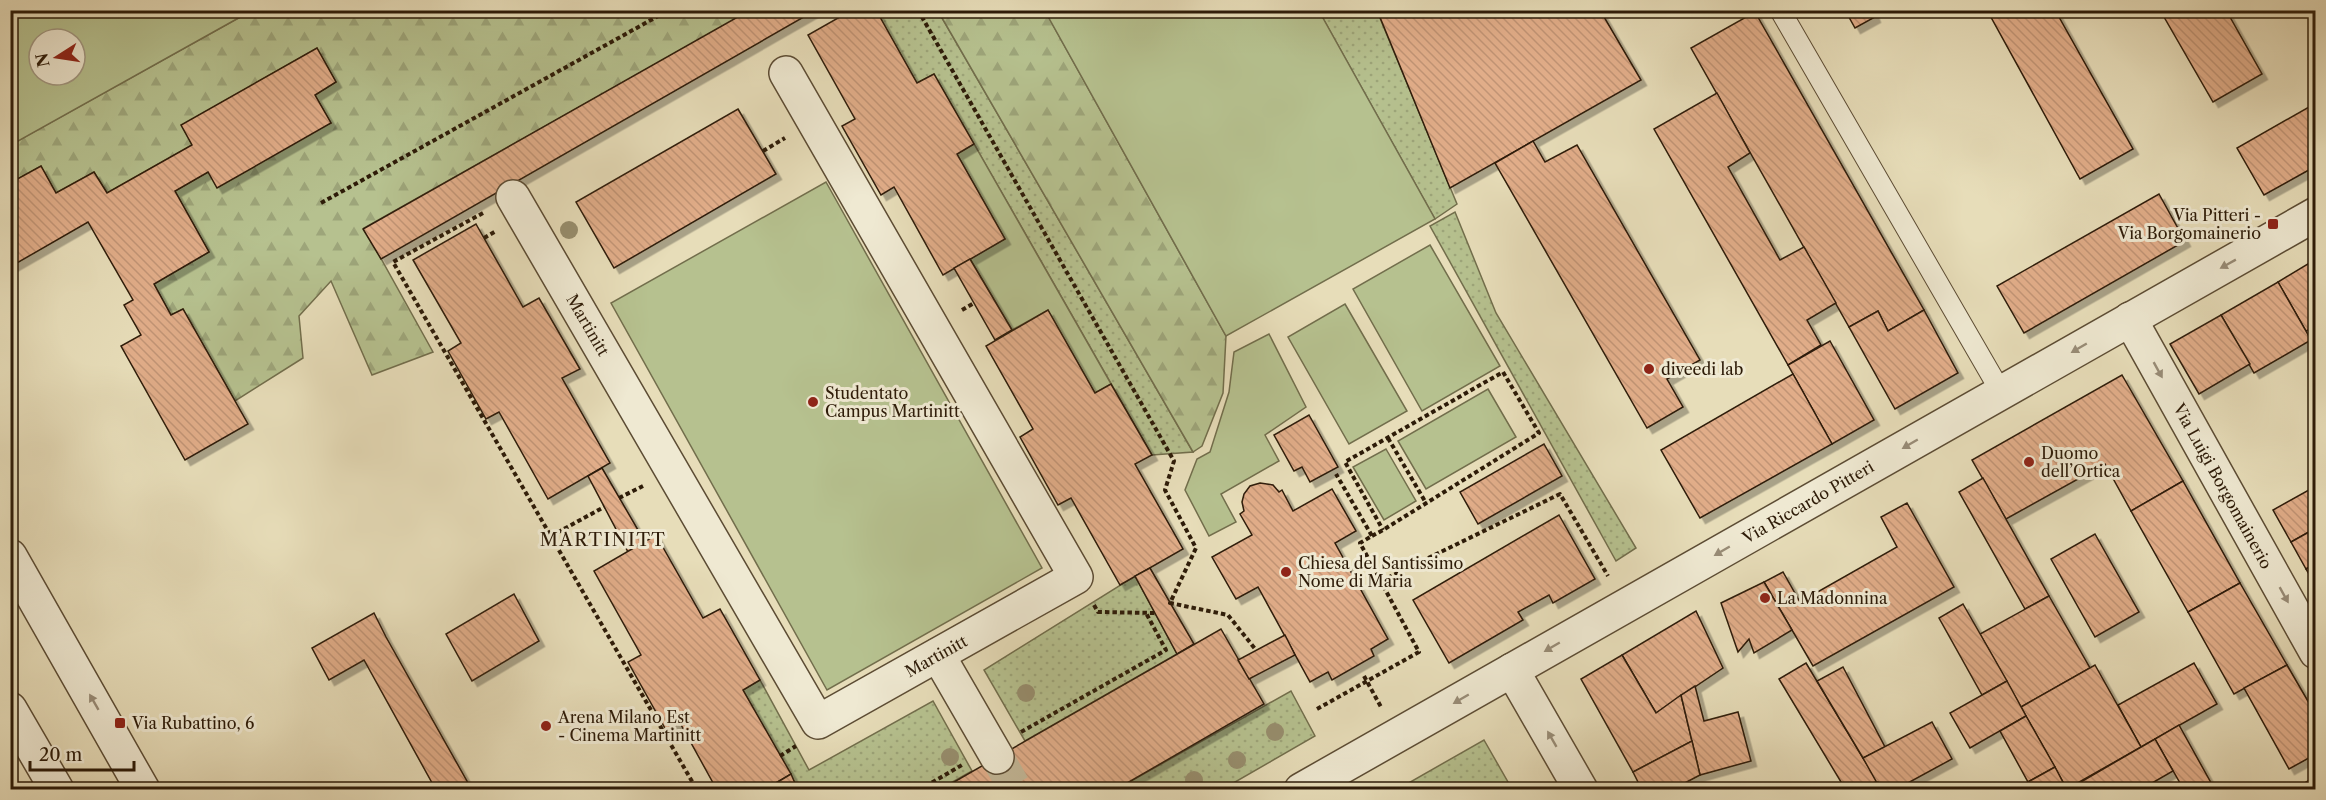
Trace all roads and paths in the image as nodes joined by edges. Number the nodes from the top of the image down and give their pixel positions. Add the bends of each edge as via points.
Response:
1 (669, 10) edge
2 (918, 10) edge
3 (1780, 10) edge
4 (786, 73) dead end
5 (513, 197) joint
6 (321, 203) dead end
7 (2316, 214) edge
8 (2130, 319) junction
9 (2001, 392) junction
10 (1388, 438) junction
11 (1336, 474) dead end
12 (646, 484) dead end
13 (620, 498) dead end
14 (1426, 503) junction
15 (604, 507) dead end
16 (1383, 530) junction
17 (551, 536) junction
18 (1372, 536) junction
19 (10, 556) edge
20 (1076, 577) junction
21 (1609, 579) dead end
22 (1381, 581) junction
23 (1146, 613) junction
24 (1155, 613) dead end
25 (1256, 650) dead end
26 (2316, 652) edge
27 (938, 655) junction
28 (1512, 670) junction
29 (1366, 679) junction
30 (10, 709) edge
31 (1317, 709) dead end
32 (1386, 715) dead end
33 (994, 753) junction
34 (57, 789) edge
35 (143, 789) edge
36 (697, 789) edge
37 (919, 789) edge
38 (1301, 789) edge
39 (1581, 789) edge

1 - 6 path
2 - 25 path via 1174,460 1165,490 1196,548 1170,603 1228,615
3 - 9 lane
4 - 20 street
5 - 17 path via 393,262
5 - 27 street, Martinitt via 819,722
7 -> 8 street, Via Riccardo Pitteri
8 -> 9 street, Via Riccardo Pitteri
8 -> 26 street, Via Luigi Borgomainerio
9 -> 28 street, Via Riccardo Pitteri
10 - 14 path
10 - 14 path via 1503,372 1539,433
10 - 16 path via 1346,462
11 - 18 path
12 - 13 path
14 - 16 path
15 - 17 path
16 - 18 path
17 - 36 path
18 - 22 path via 1360,543
35 -> 19 street
20 - 23 path via 1098,612
20 - 27 street, Martinitt
21 - 22 path via 1560,494
22 - 29 path via 1419,652
23 - 24 path
23 - 33 path via 1166,650
27 - 33 street
28 -> 38 street, Via Riccardo Pitteri
39 -> 28 street
29 - 31 path
29 - 32 path
30 - 34 street
33 - 37 path

